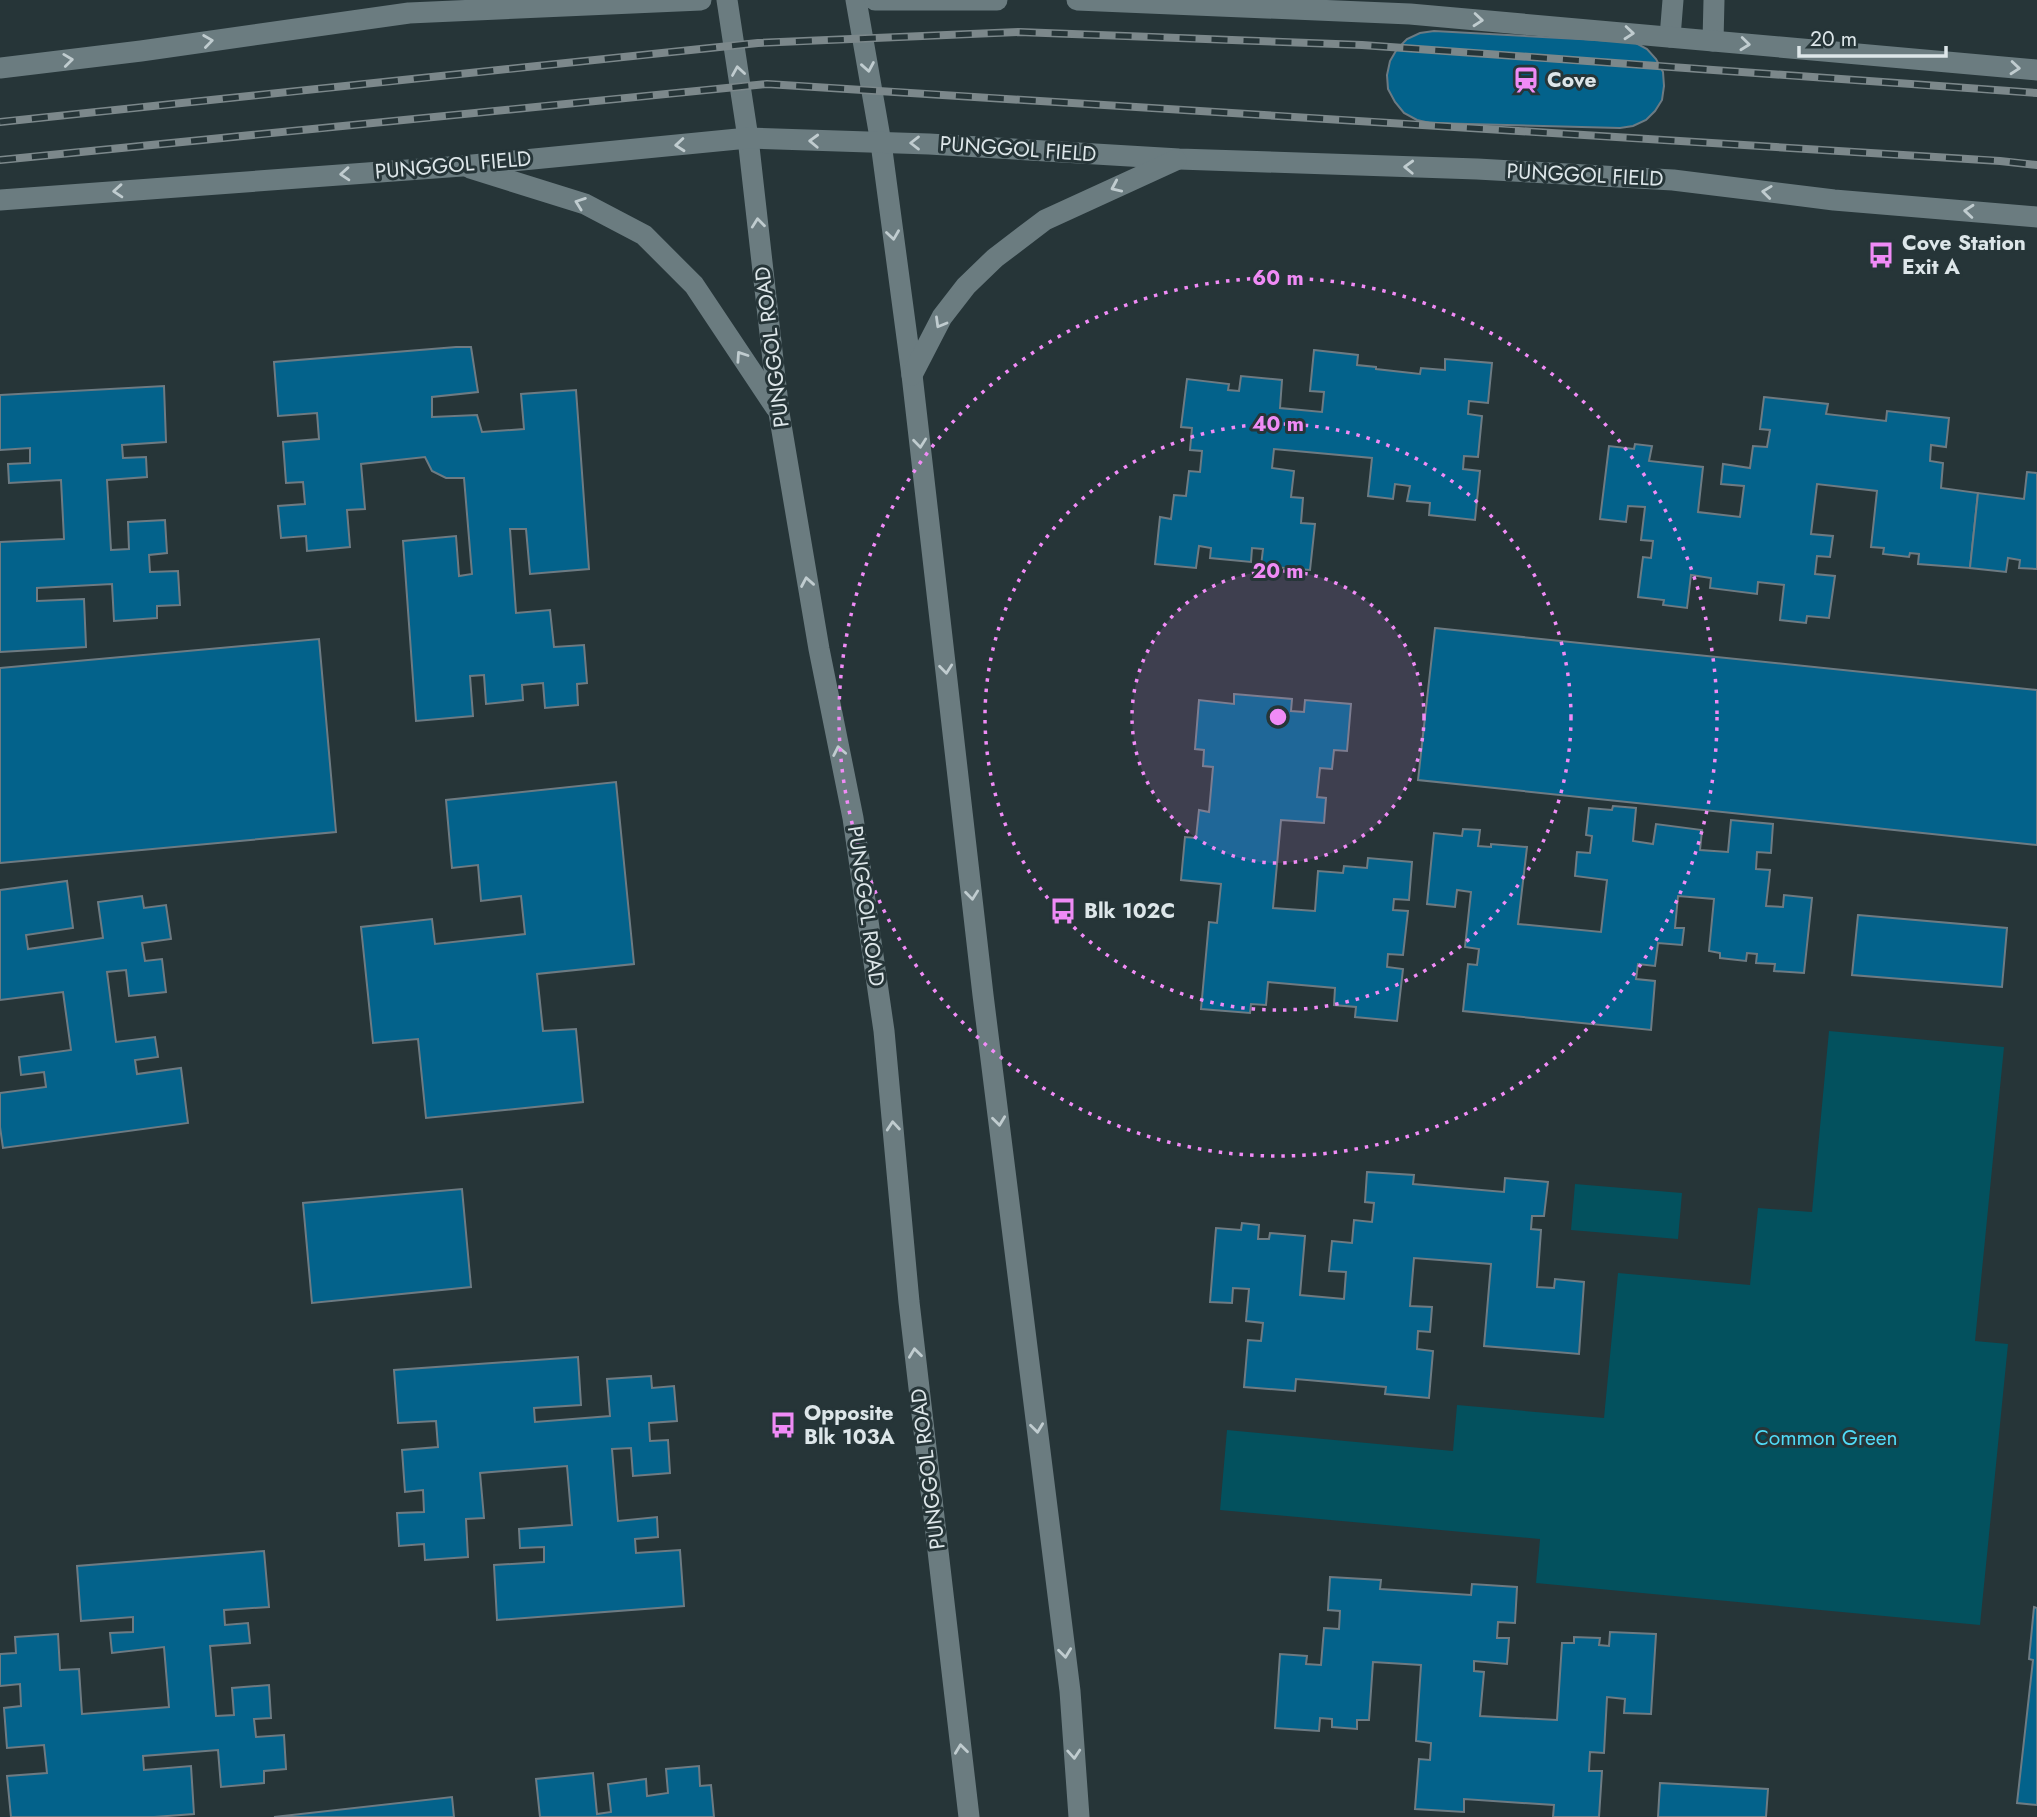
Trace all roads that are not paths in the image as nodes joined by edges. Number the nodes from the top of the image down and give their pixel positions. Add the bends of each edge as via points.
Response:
1 (444, 0) edge
2 (701, 0) edge
3 (727, 0) edge
4 (856, 0) edge
5 (875, 0) edge
6 (997, 0) edge
7 (1077, 0) edge
8 (1673, 0) edge
9 (1714, 0) edge
10 (409, 13) junction
11 (1670, 37) junction
12 (1713, 41) junction
13 (0, 68) edge
14 (2037, 70) edge
15 (748, 138) junction
16 (881, 143) junction
17 (1179, 159) junction
18 (462, 166) junction
19 (0, 200) edge
20 (2037, 217) edge
21 (912, 375) junction
22 (779, 413) junction
23 (969, 1817) edge
24 (1079, 1817) edge

1 - 10 main road
2 - 10 main road
15 -> 3 main road, PUNGGOL ROAD
4 -> 16 main road
5 - 6 main road
7 -> 11 main road via 1410,14
8 - 11 main road
9 - 12 main road
13 -> 10 main road
11 - 12 main road
12 -> 14 main road
16 -> 15 main road, PUNGGOL FIELD
15 -> 18 main road, PUNGGOL FIELD
22 -> 15 main road, PUNGGOL ROAD
17 -> 16 main road, PUNGGOL FIELD
16 -> 21 main road
20 -> 17 main road, PUNGGOL FIELD via 1834,200 1673,180
17 -> 21 main road via 1045,219 995,258 942,317
18 -> 19 main road, PUNGGOL FIELD
22 -> 18 main road via 694,285 643,235 585,204
21 -> 24 main road via 1070,1691
23 -> 22 main road, PUNGGOL ROAD via 909,1302 884,1031 853,818

